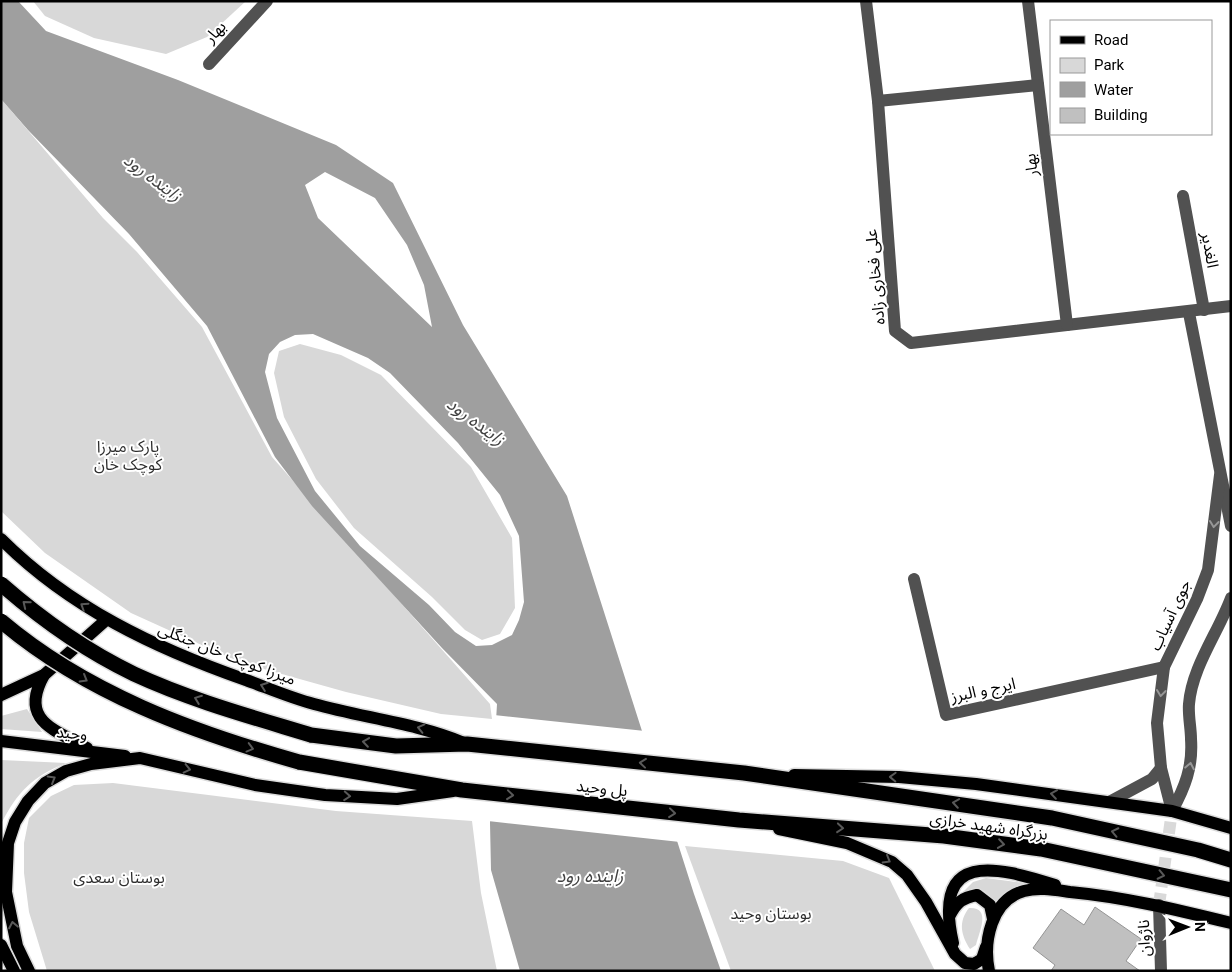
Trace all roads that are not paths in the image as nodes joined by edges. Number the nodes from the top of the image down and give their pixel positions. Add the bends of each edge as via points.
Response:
1 (267, 1) edge
2 (866, 1) edge
3 (1028, 1) edge
4 (209, 64) dead end
5 (1038, 85) junction
6 (878, 101) junction
7 (1183, 196) dead end
8 (1231, 306) edge
9 (1204, 310) junction
10 (1189, 312) junction
11 (1067, 325) junction
12 (1225, 474) edge
13 (1231, 526) edge
14 (1, 539) edge
15 (914, 579) dead end
16 (1, 584) edge
17 (1231, 598) edge
18 (106, 620) junction
19 (1, 621) edge
20 (1164, 667) junction
21 (44, 674) junction
22 (1, 695) edge
23 (1, 742) edge
24 (467, 744) junction
25 (91, 750) junction
26 (140, 758) junction
27 (1161, 768) junction
28 (744, 773) junction
29 (462, 790) junction
30 (1111, 801) junction
31 (1172, 811) junction
32 (739, 820) junction
33 (1231, 828) edge
34 (1231, 849) edge
35 (1198, 850) junction
36 (1231, 860) edge
37 (1231, 890) edge
38 (1081, 893) junction
39 (1159, 905) junction
40 (948, 917) junction
41 (993, 919) junction
42 (1231, 923) edge
43 (1, 945) edge
44 (986, 947) junction
45 (955, 954) junction
46 (14, 971) edge
47 (29, 971) edge
48 (962, 971) edge
49 (989, 971) edge
50 (1161, 971) edge

1 - 4 street, بهار
2 - 6 street, علی فخاری زاده
3 - 5 street, بهار
5 - 6 street
5 - 11 street, بهار
6 - 11 street, علی فخاری زاده via 895,331 911,342
7 - 9 street, الغدیر
8 - 9 street, علی فخاری زاده
9 - 10 street, علی فخاری زاده
10 - 11 street, علی فخاری زاده
10 - 12 street, جوی آسیاب
12 - 13 street, جوی آسیاب
12 -> 20 street, جوی آسیاب via 1208,570
18 -> 14 main road, میرزا کوچک خان جنگلی via 53,585
15 - 20 street, ایرج و البرز via 946,715
24 -> 16 highway, پل وحید, bridge via 396,746 311,735 234,712 134,674 80,644
31 -> 17 street via 1192,762 1189,704 1202,657 1224,618
18 - 21 main road
24 -> 18 main road, میرزا کوچک خان جنگلی via 438,732 313,704 180,656
19 -> 29 highway, پل وحید, bridge via 64,668 96,686 234,744 299,762
20 -> 27 street, جوی آسیاب via 1157,723
21 - 22 main road
21 - 25 main road via 35,698 38,716 49,728
23 - 25 main road, وحید
28 -> 24 highway, پل وحید
25 - 26 main road, وحید
26 -> 29 main road, وحید via 255,785 325,795 397,799
47 -> 26 main road via 17,946 6,892 8,843 15,822 44,783 66,771 91,764
27 - 30 street via 1152,779
27 - 31 street, جوی آسیاب
30 -> 28 main road via 899,777
35 -> 28 highway, بزرگراه شهید خرازی via 1052,818
29 -> 32 highway, پل وحید
30 - 31 main road
31 - 33 main road
32 -> 37 highway, بزرگراه شهید خرازی via 944,836 1041,849
32 -> 45 main road via 847,843 892,862 907,875 926,902
34 - 35 highway
35 - 36 highway, بزرگراه شهید خرازی
38 - 39 main road
38 - 40 main road via 1026,876 981,870 967,873 956,882 948,901
38 - 41 main road via 1042,889 1023,891 1000,908
39 - 42 main road
39 - 50 street, ناژوان
40 - 41 main road via 957,902 977,895 990,905
40 - 45 main road
41 - 44 main road
43 - 46 main road
44 - 45 main road via 982,959 974,964 965,963
44 - 49 main road
45 - 48 main road

